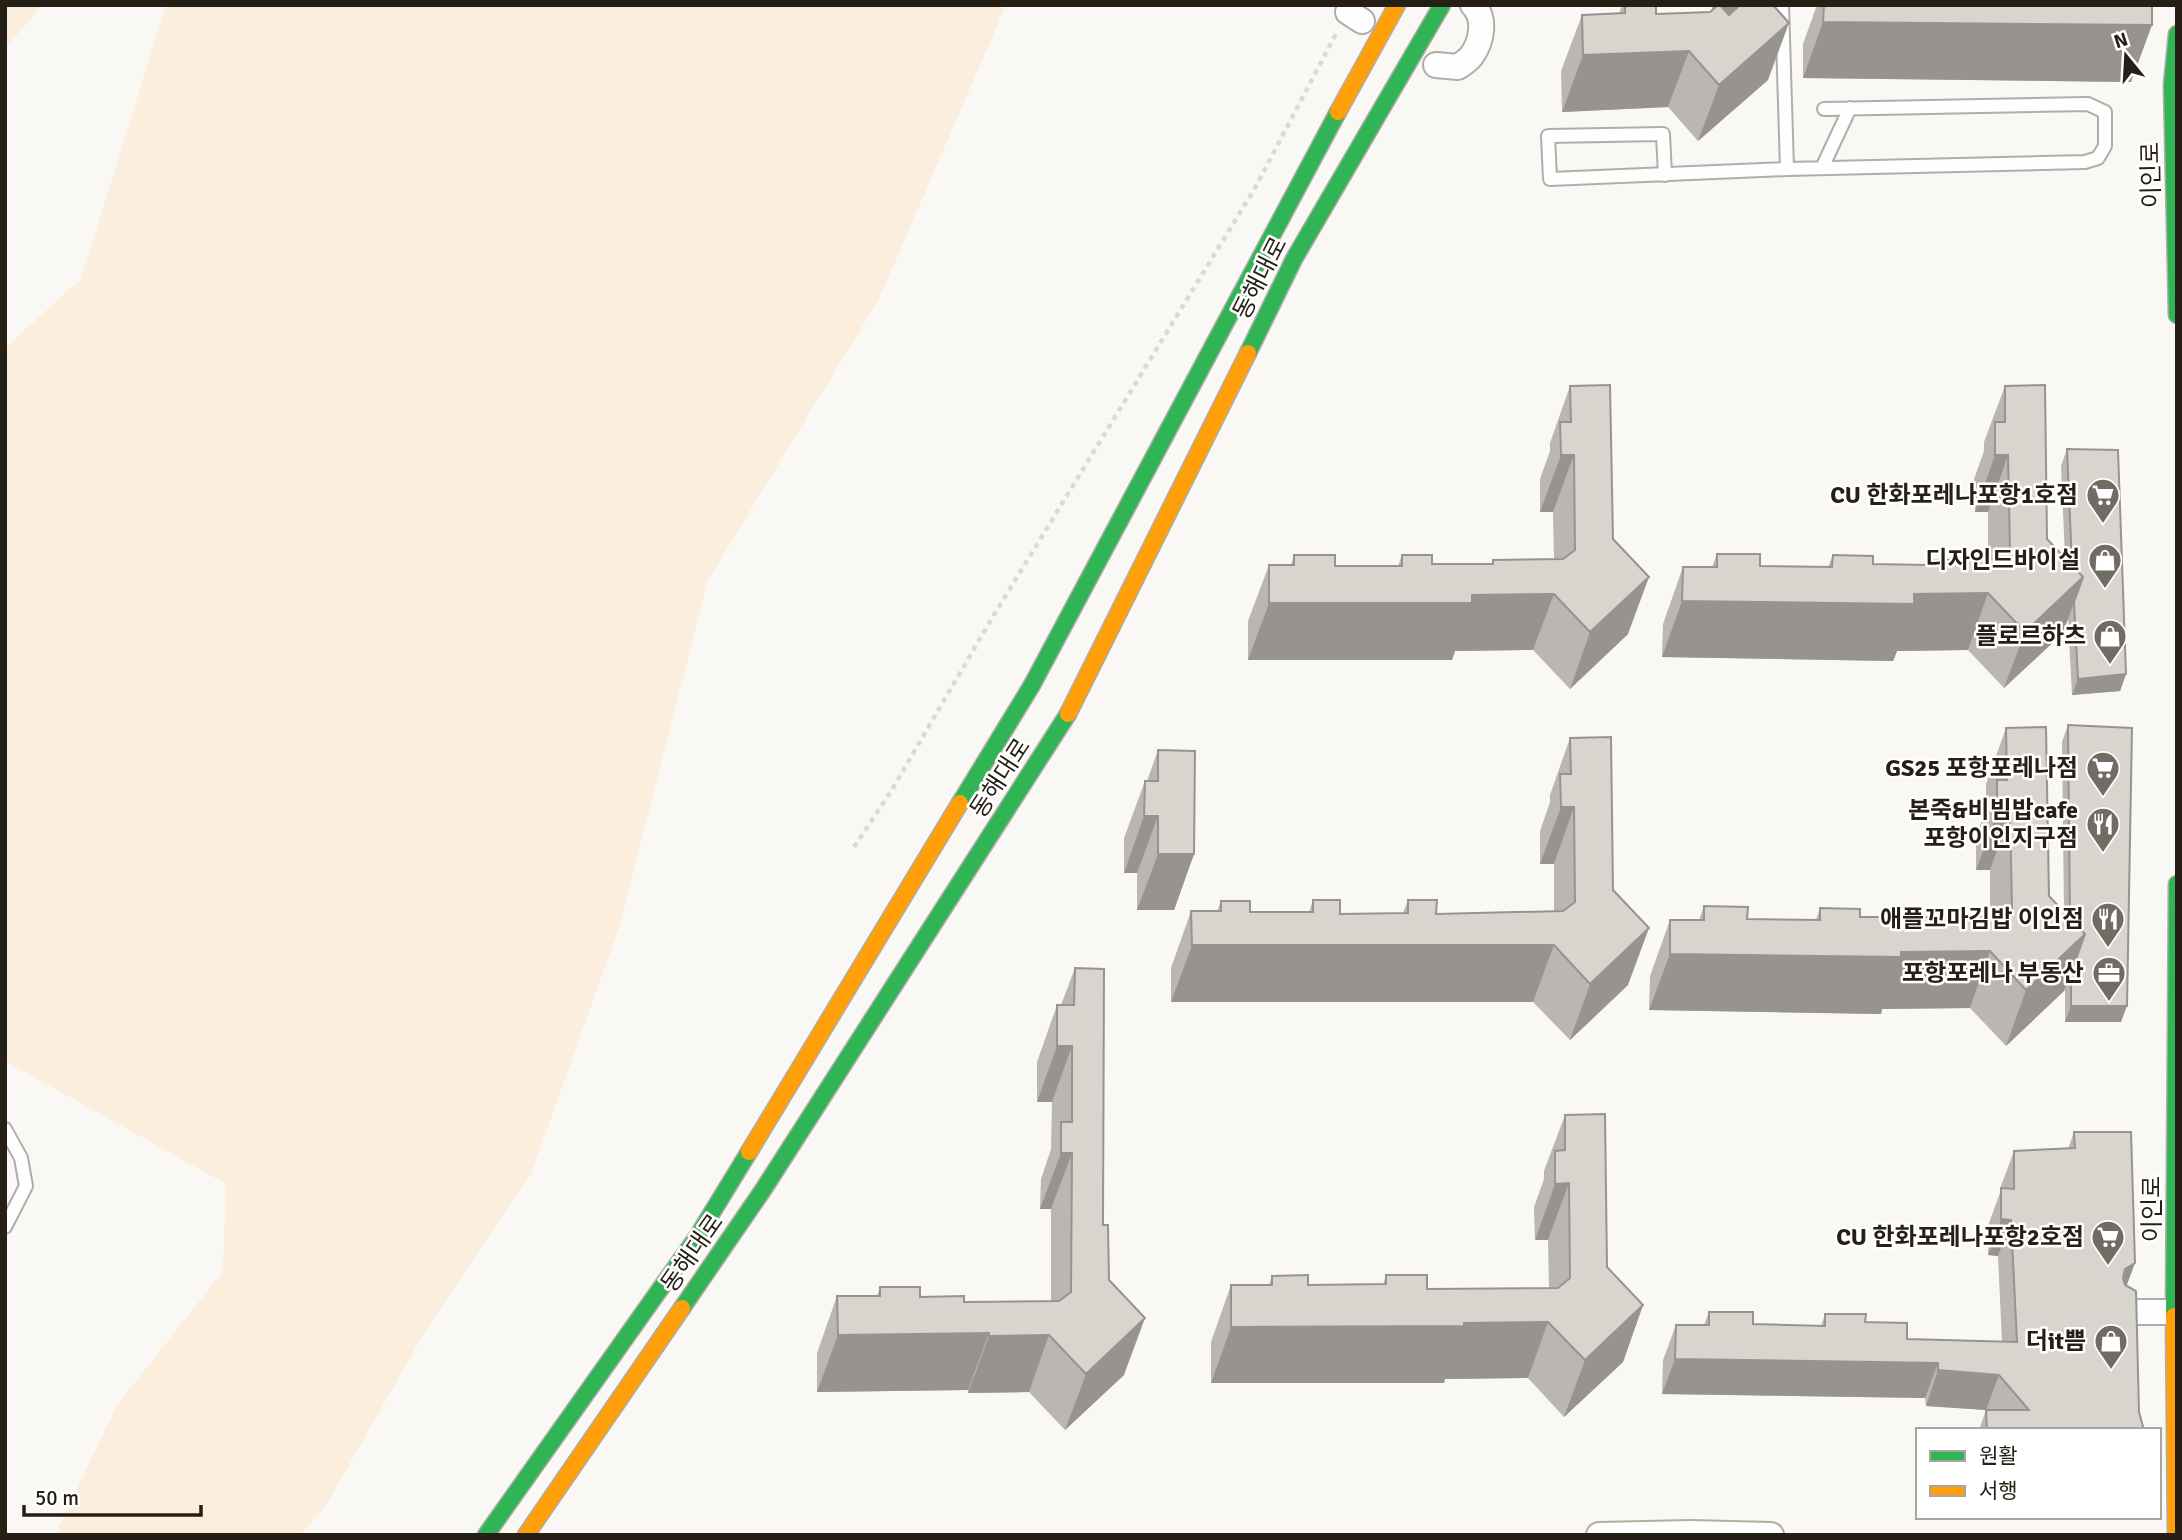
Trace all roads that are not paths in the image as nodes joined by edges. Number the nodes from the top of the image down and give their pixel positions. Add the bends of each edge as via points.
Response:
1 (1397, 5) edge
2 (1442, 5) edge
3 (1473, 5) edge
4 (1782, 5) edge
5 (2177, 34) edge
6 (1436, 65) dead end
7 (2175, 85) edge
8 (1850, 108) junction
9 (1824, 110) dead end
10 (1822, 168) junction
11 (1787, 169) junction
12 (1665, 175) junction
13 (2176, 247) edge
14 (2177, 315) edge
15 (2177, 884) edge
16 (5, 1129) edge
17 (5, 1227) edge
18 (2125, 1312) edge
19 (2176, 1312) edge
20 (1691, 1534) edge
21 (486, 1535) edge
22 (526, 1535) edge
23 (1599, 1535) edge
24 (1771, 1535) edge
25 (2176, 1535) edge

1 - 21 main road via 1032,685 697,1237
2 - 22 main road, 동해대로 via 1294,259 1076,701 763,1190
3 - 6 street via 1482,30 1472,55 1458,67
4 - 11 lane
5 - 7 main road, 이인로
7 - 13 main road, 이인로
8 - 9 lane
8 - 10 lane
8 - 10 lane via 2088,104 2105,112 2105,146 2098,158 2085,162
10 - 11 lane
11 - 12 lane
12 - 12 lane via 1662,134 1548,136 1550,178
13 - 14 main road, 이인로
15 - 19 main road, 이인로
16 - 17 lane via 22,1158 26,1186
18 - 19 street
19 - 25 main road, 이인로
20 - 23 street
20 - 24 street

